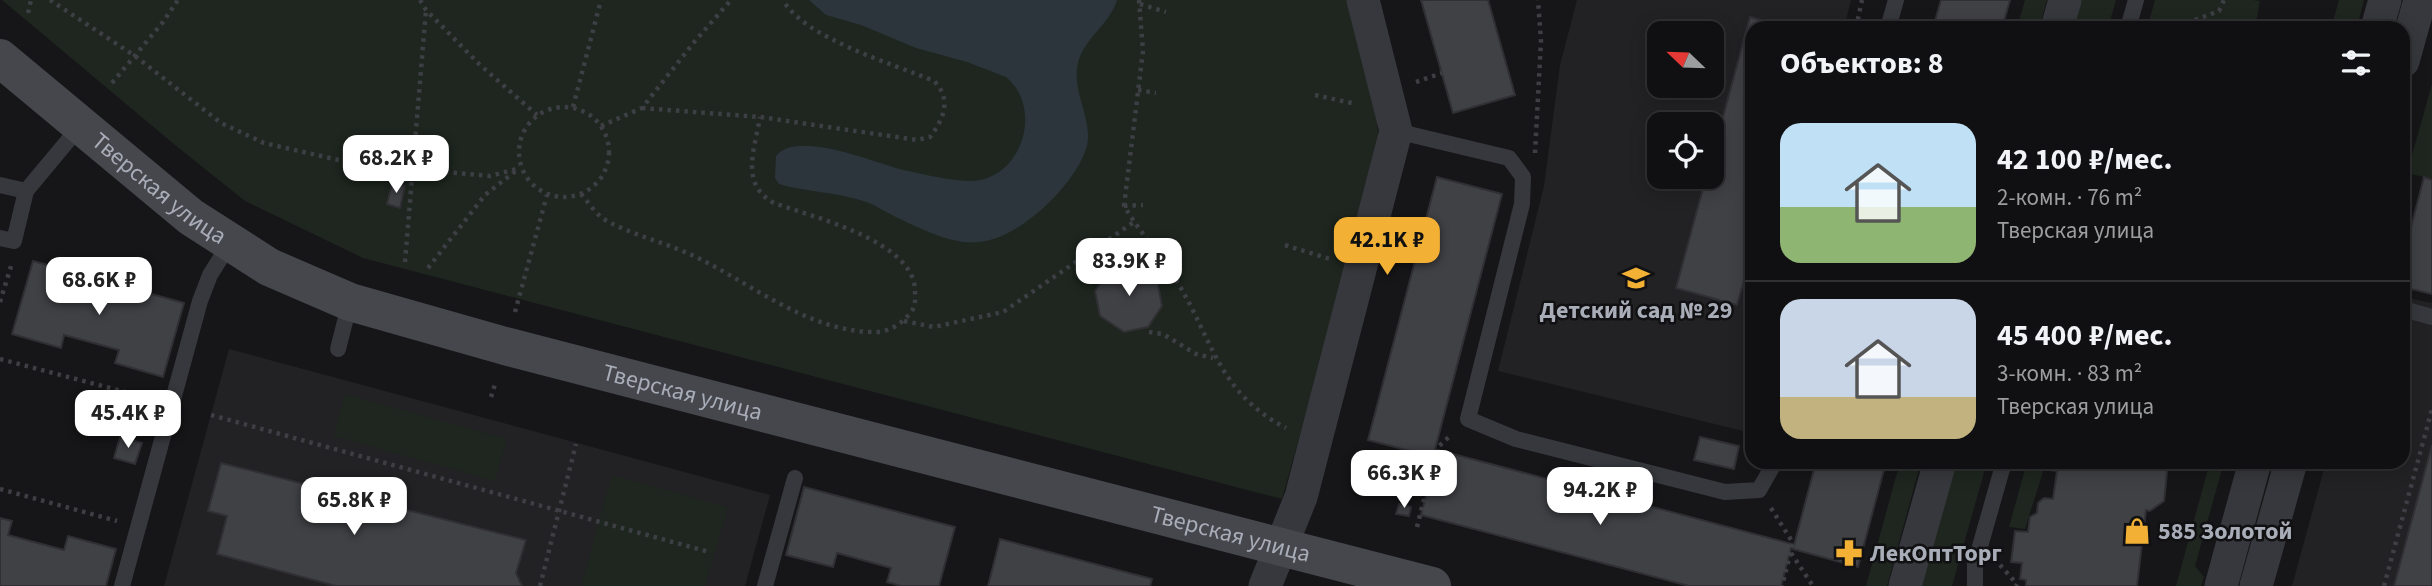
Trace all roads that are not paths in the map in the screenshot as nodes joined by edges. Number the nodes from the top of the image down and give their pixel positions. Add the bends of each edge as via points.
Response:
1 (1363, 0) edge
2 (1896, 0) edge
3 (2065, 0) edge
4 (2136, 0) edge
5 (2385, 0) edge
6 (2420, 0) edge
7 (1890, 21) edge
8 (2059, 21) edge
9 (2130, 21) edge
10 (2379, 21) edge
11 (2410, 36) edge
12 (0, 58) edge
13 (81, 125) junction
14 (1396, 131) junction
15 (0, 185) edge
16 (26, 191) junction
17 (7, 240) edge
18 (230, 243) junction
19 (350, 302) junction
20 (2410, 311) edge
21 (2432, 317) edge
22 (338, 349) dead end
23 (1771, 469) edge
24 (1938, 469) edge
25 (2002, 469) edge
26 (2253, 469) edge
27 (2289, 469) edge
28 (795, 478) dead end
29 (1281, 547) junction
30 (122, 586) edge
31 (765, 586) edge
32 (1265, 586) edge
33 (1432, 586) edge
34 (1905, 586) edge
35 (1975, 586) edge
36 (2221, 586) edge
37 (2256, 586) edge

1 - 14 street
2 - 7 lane
3 - 8 street
4 - 9 lane
5 - 10 street
6 - 11 street
12 - 13 street, Тверская улица
13 - 16 lane
13 - 18 street, Тверская улица via 191,217
14 - 23 lane via 1508,158 1523,177 1522,204 1468,419 1516,439 1725,492 1759,490
14 - 29 street via 1301,497
15 - 16 lane
16 - 17 lane
18 - 19 street, Тверская улица via 269,267
18 - 30 lane via 205,287
19 - 22 lane
19 - 29 street, Тверская улица
20 - 21 lane
24 - 34 street
25 - 35 lane via 1975,564
26 - 36 street
27 - 37 street
28 - 31 lane
29 - 32 street
29 - 33 street, Тверская улица

